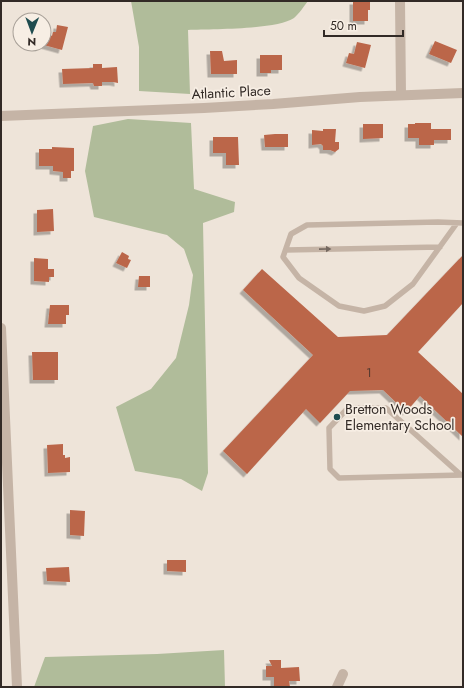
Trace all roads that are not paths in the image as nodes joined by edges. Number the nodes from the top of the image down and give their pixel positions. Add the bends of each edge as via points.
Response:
1 (400, 1) edge
2 (463, 93) edge
3 (401, 95) junction
4 (1, 116) edge
5 (460, 223) edge
6 (440, 246) junction
7 (286, 250) junction
8 (1, 328) edge
9 (462, 475) edge
10 (343, 674) dead end
11 (17, 687) edge
12 (337, 687) edge

1 - 3 street
2 - 3 street, Atlantic Place
3 - 4 street, Atlantic Place via 204,108
5 - 6 lane
5 - 7 lane via 307,225 291,234
7 -> 6 lane
6 - 7 lane via 413,284 385,306 364,311 339,306 299,278 283,257
8 - 11 street
9 - 9 lane via 339,478 330,469 329,428 348,408 386,408
10 - 12 street

